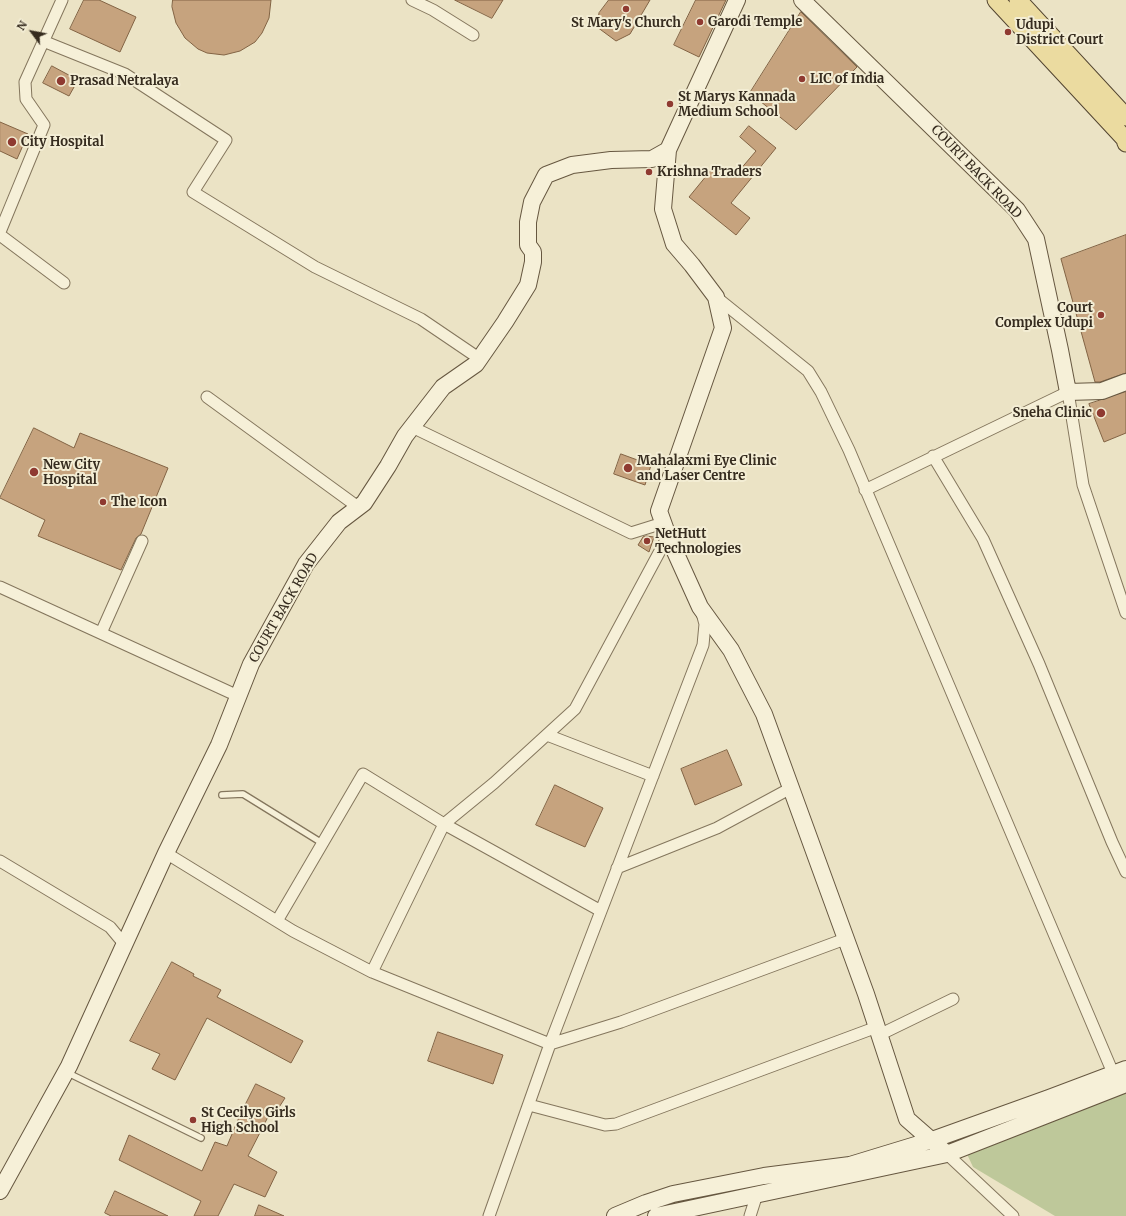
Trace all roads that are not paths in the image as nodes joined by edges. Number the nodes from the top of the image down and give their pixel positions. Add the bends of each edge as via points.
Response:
1 (62, 0) edge
2 (412, 0) edge
3 (737, 0) edge
4 (802, 0) edge
5 (996, 0) edge
6 (1026, 3) edge
7 (473, 35) dead end
8 (44, 41) junction
9 (1126, 117) edge
10 (1126, 142) edge
11 (668, 150) junction
12 (0, 232) edge
13 (0, 236) edge
14 (64, 283) dead end
15 (716, 297) junction
16 (480, 359) junction
17 (1126, 382) edge
18 (1068, 392) junction
19 (207, 397) dead end
20 (412, 427) junction
21 (933, 456) junction
22 (865, 490) junction
23 (358, 507) junction
24 (665, 530) junction
25 (142, 541) dead end
26 (0, 588) edge
27 (700, 607) junction
28 (1126, 613) edge
29 (101, 633) junction
30 (238, 696) junction
31 (546, 735) junction
32 (653, 776) junction
33 (791, 788) junction
34 (222, 794) dead end
35 (444, 824) junction
36 (322, 844) junction
37 (166, 853) junction
38 (0, 861) edge
39 (617, 868) junction
40 (1126, 872) edge
41 (601, 911) junction
42 (277, 921) junction
43 (845, 939) junction
44 (125, 945) junction
45 (372, 972) junction
46 (953, 999) dead end
47 (878, 1031) junction
48 (550, 1044) junction
49 (1120, 1071) edge
50 (66, 1072) junction
51 (1126, 1084) edge
52 (529, 1105) junction
53 (201, 1138) dead end
54 (932, 1140) junction
55 (947, 1154) junction
56 (0, 1191) edge
57 (757, 1194) junction
58 (490, 1216) edge
59 (615, 1216) edge
60 (656, 1216) edge
61 (750, 1216) edge
62 (1013, 1216) edge

1 - 8 street
2 - 7 street
3 - 11 street
4 - 18 street, COURT BACK ROAD via 1017,210 1036,239
5 - 10 main road
6 - 9 main road
8 - 12 street via 25,82 26,99 44,125
8 - 16 street via 125,74 226,140 193,192 315,267 421,319
11 - 15 street via 663,209 674,244
11 - 16 street, COURT BACK ROAD via 652,160 611,160 572,165 546,175 532,202 528,222 528,245 533,252 533,262 528,284
13 - 14 street
15 - 22 street via 808,371 849,450
15 - 24 street via 723,328 659,511
16 - 20 street, COURT BACK ROAD via 443,387
17 - 18 street via 1102,391
18 - 21 street
18 - 28 street via 1083,485
19 - 23 street
20 - 23 street, COURT BACK ROAD via 364,503
20 - 24 street via 630,533
21 - 22 street
21 - 40 street via 983,539 1039,664
22 - 49 street
23 - 30 street, COURT BACK ROAD via 339,522 306,564 251,664
24 - 27 street
24 - 31 street via 575,709
25 - 29 street
26 - 29 street
27 - 32 street via 705,624 704,645
27 - 33 street via 731,650 764,714
29 - 30 street
30 - 37 street, COURT BACK ROAD via 218,745
31 - 32 street
31 - 35 street
32 - 39 street
33 - 39 street via 717,828
33 - 43 street
34 - 36 lane via 243,794
35 - 36 street via 363,774
35 - 41 street
35 - 45 street
36 - 42 street
37 - 42 street
37 - 44 street, COURT BACK ROAD
38 - 44 street via 110,927
39 - 41 street
41 - 48 street
42 - 45 street
43 - 47 street
43 - 48 street via 621,1022
44 - 50 street, COURT BACK ROAD
45 - 48 street
46 - 47 street
47 - 52 street via 616,1124 605,1125
47 - 54 street via 907,1119
48 - 52 street
49 - 54 street
50 - 53 lane
50 - 56 street, COURT BACK ROAD
51 - 55 street
52 - 58 street
54 - 55 street
54 - 59 street via 850,1165 764,1176 673,1194
55 - 57 street
55 - 62 street
57 - 60 street
57 - 61 street

